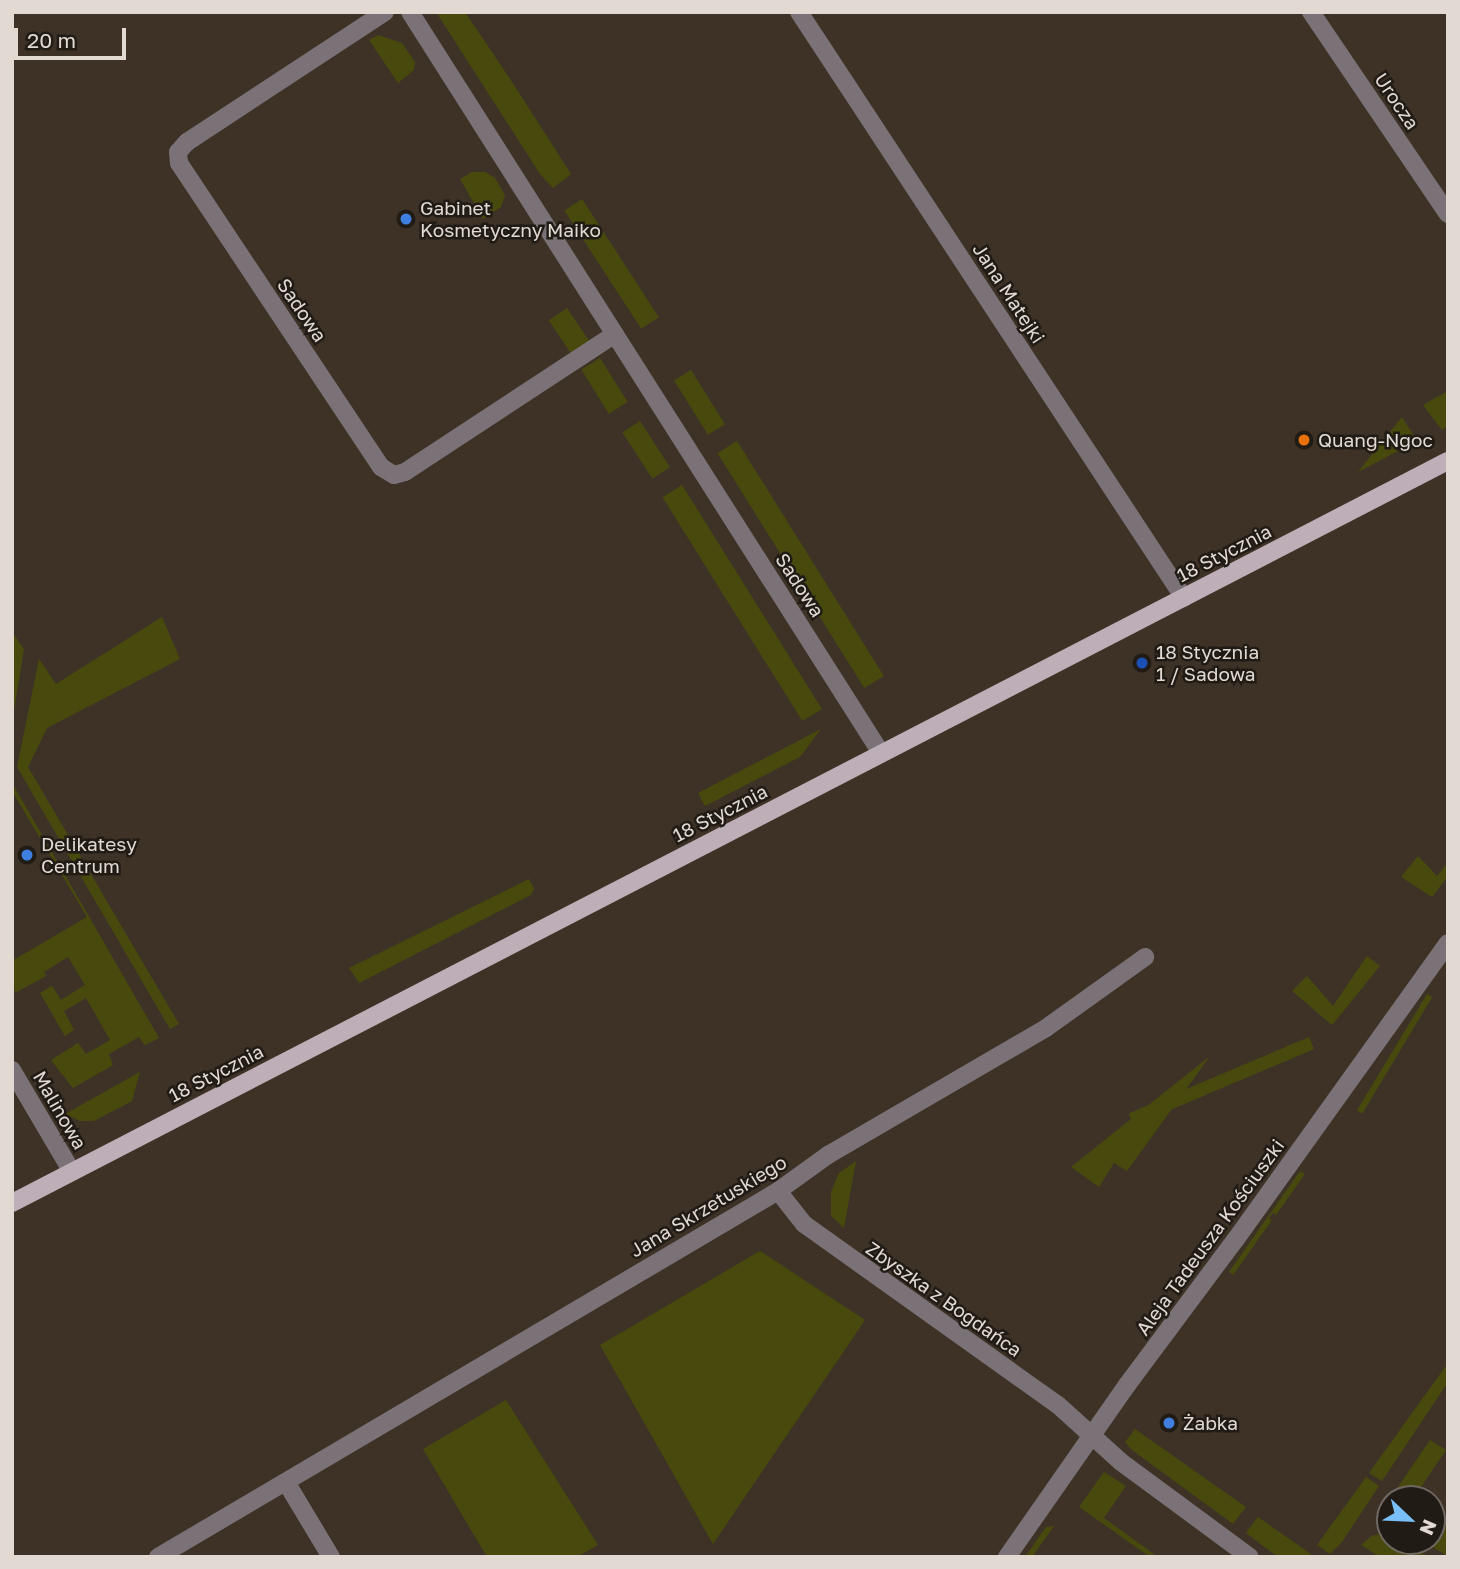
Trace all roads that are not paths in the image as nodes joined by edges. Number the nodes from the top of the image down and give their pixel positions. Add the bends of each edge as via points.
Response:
1 (385, 12) edge
2 (410, 12) edge
3 (799, 12) edge
4 (1311, 12) edge
5 (1448, 214) edge
6 (615, 334) junction
7 (1448, 461) edge
8 (1184, 598) junction
9 (881, 753) junction
10 (1448, 943) edge
11 (1145, 957) dead end
12 (12, 1070) edge
13 (72, 1172) junction
14 (778, 1191) junction
15 (12, 1203) edge
16 (1092, 1436) junction
17 (286, 1482) junction
18 (158, 1557) edge
19 (331, 1557) edge
20 (1007, 1557) edge
21 (1250, 1557) edge

1 - 6 street, Sadowa via 178,152 179,163 381,467 394,475 405,472
2 - 6 street, Sadowa
3 - 8 street, Jana Matejki
4 - 5 street, Urocza
6 - 9 street, Sadowa
7 - 8 main road, 18 Stycznia
8 - 9 main road, 18 Stycznia
9 - 13 main road, 18 Stycznia
10 - 16 street, Aleja Tadeusza Kościuszki
11 - 14 street, Jana Skrzetuskiego via 1046,1028 828,1155
12 - 13 street, Malinowa
13 - 15 main road, 18 Stycznia
14 - 16 street, Zbyszka z Bogdańca via 804,1224 1058,1405
14 - 17 street, Jana Skrzetuskiego
16 - 20 street, Aleja Tadeusza Kościuszki
16 - 21 street, Zbyszka z Bogdańca
17 - 18 street, Jana Skrzetuskiego
17 - 19 street

